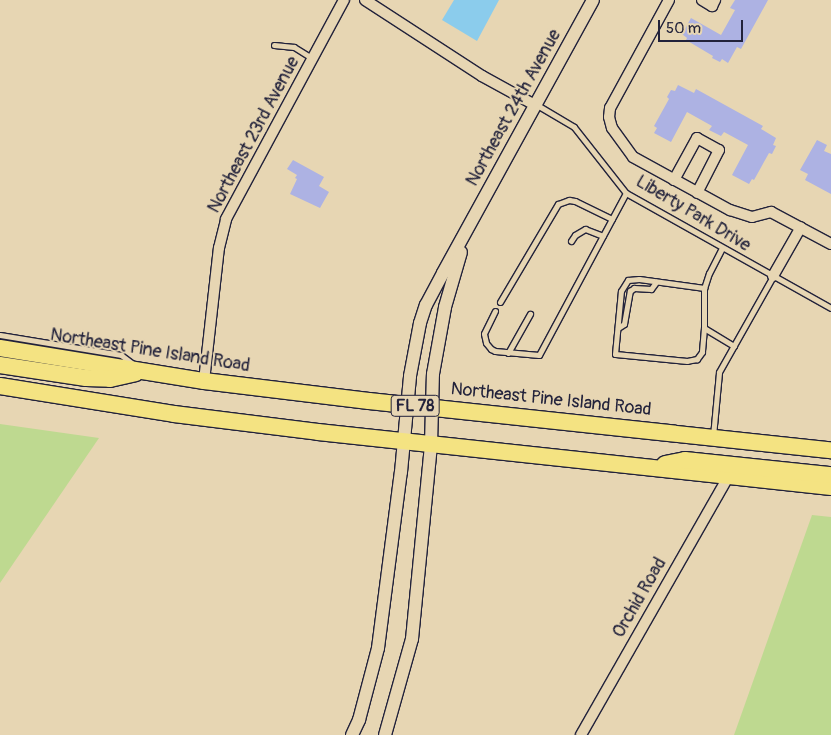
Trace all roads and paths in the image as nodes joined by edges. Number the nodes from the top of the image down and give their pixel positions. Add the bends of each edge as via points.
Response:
1 (344, 0) edge
2 (365, 0) edge
3 (593, 0) edge
4 (669, 0) edge
5 (702, 0) edge
6 (715, 0) edge
7 (274, 45) dead end
8 (313, 59) junction
9 (535, 105) junction
10 (674, 180) junction
11 (626, 193) junction
12 (697, 193) junction
13 (612, 219) junction
14 (800, 227) junction
15 (466, 233) junction
16 (603, 236) junction
17 (571, 241) dead end
18 (831, 244) edge
19 (722, 248) junction
20 (773, 276) junction
21 (656, 282) junction
22 (704, 288) junction
23 (500, 302) dead end
24 (831, 308) edge
25 (495, 311) dead end
26 (530, 314) dead end
27 (618, 328) junction
28 (704, 328) junction
29 (0, 335) edge
30 (734, 346) junction
31 (0, 348) edge
32 (508, 353) junction
33 (0, 365) edge
34 (142, 371) junction
35 (204, 381) junction
36 (0, 386) edge
37 (408, 405) junction
38 (433, 408) junction
39 (713, 437) junction
40 (404, 442) junction
41 (431, 444) junction
42 (831, 450) edge
43 (645, 468) junction
44 (831, 475) edge
45 (729, 476) junction
46 (831, 487) edge
47 (352, 735) edge
48 (385, 735) edge
49 (581, 735) edge

1 - 8 street, Northeast 23rd Avenue
2 - 9 street via 482,76
3 - 9 street, Northeast 24th Avenue
4 - 10 street via 610,108 609,117 612,128 633,157
5 - 6 street via 712,6
7 - 8 lane via 294,47
8 - 35 street, Northeast 23rd Avenue via 226,219 219,248
9 - 11 lane, Liberty Park Drive via 574,127
9 - 15 street, Northeast 24th Avenue
10 - 12 street
10 - 12 street via 697,138 719,150
11 - 13 lane
11 - 19 lane, Liberty Park Drive
12 - 14 street via 730,210 752,217 771,212
13 - 16 lane
13 - 23 lane via 575,200 558,204
14 - 18 street
14 - 20 street
15 - 37 street, Northeast 24th Avenue via 423,314 416,340
15 - 38 street, Northeast 24th Avenue via 445,307 433,374
16 - 17 lane via 585,229
16 - 32 lane via 539,355
19 - 20 lane, Liberty Park Drive
19 - 22 lane
20 - 24 lane, Liberty Park Drive
20 - 30 lane
21 - 22 lane
21 - 27 lane via 651,289 634,288 630,291 624,324
21 - 27 lane via 628,280 621,291
22 - 28 lane
25 - 32 lane via 484,334 486,343 495,351
26 - 32 lane
27 - 28 lane via 615,354 687,361 697,359 702,352
28 - 30 lane
29 - 34 lane via 121,355
30 - 39 lane via 719,372
31 - 34 main road, Northeast Pine Island Road / FL 78
33 - 34 main road via 110,379
34 - 35 main road, Northeast Pine Island Road / FL 78
35 - 37 main road, Northeast Pine Island Road / FL 78
36 - 40 main road, FL 78 via 174,414
37 - 38 main road, Northeast Pine Island Road / FL 78
37 - 40 street, Northeast 24th Avenue
38 - 39 main road, Northeast Pine Island Road / FL 78
38 - 41 street, Northeast 24th Avenue
39 - 42 main road, Northeast Pine Island Road / FL 78
40 - 41 main road, FL 78
40 - 47 street, Northeast 24th Avenue via 378,648
41 - 43 main road, FL 78
41 - 48 street, Northeast 24th Avenue via 412,639
43 - 44 main road via 685,460
43 - 45 main road, FL 78
45 - 46 main road, FL 78
45 - 49 street, Orchid Road

